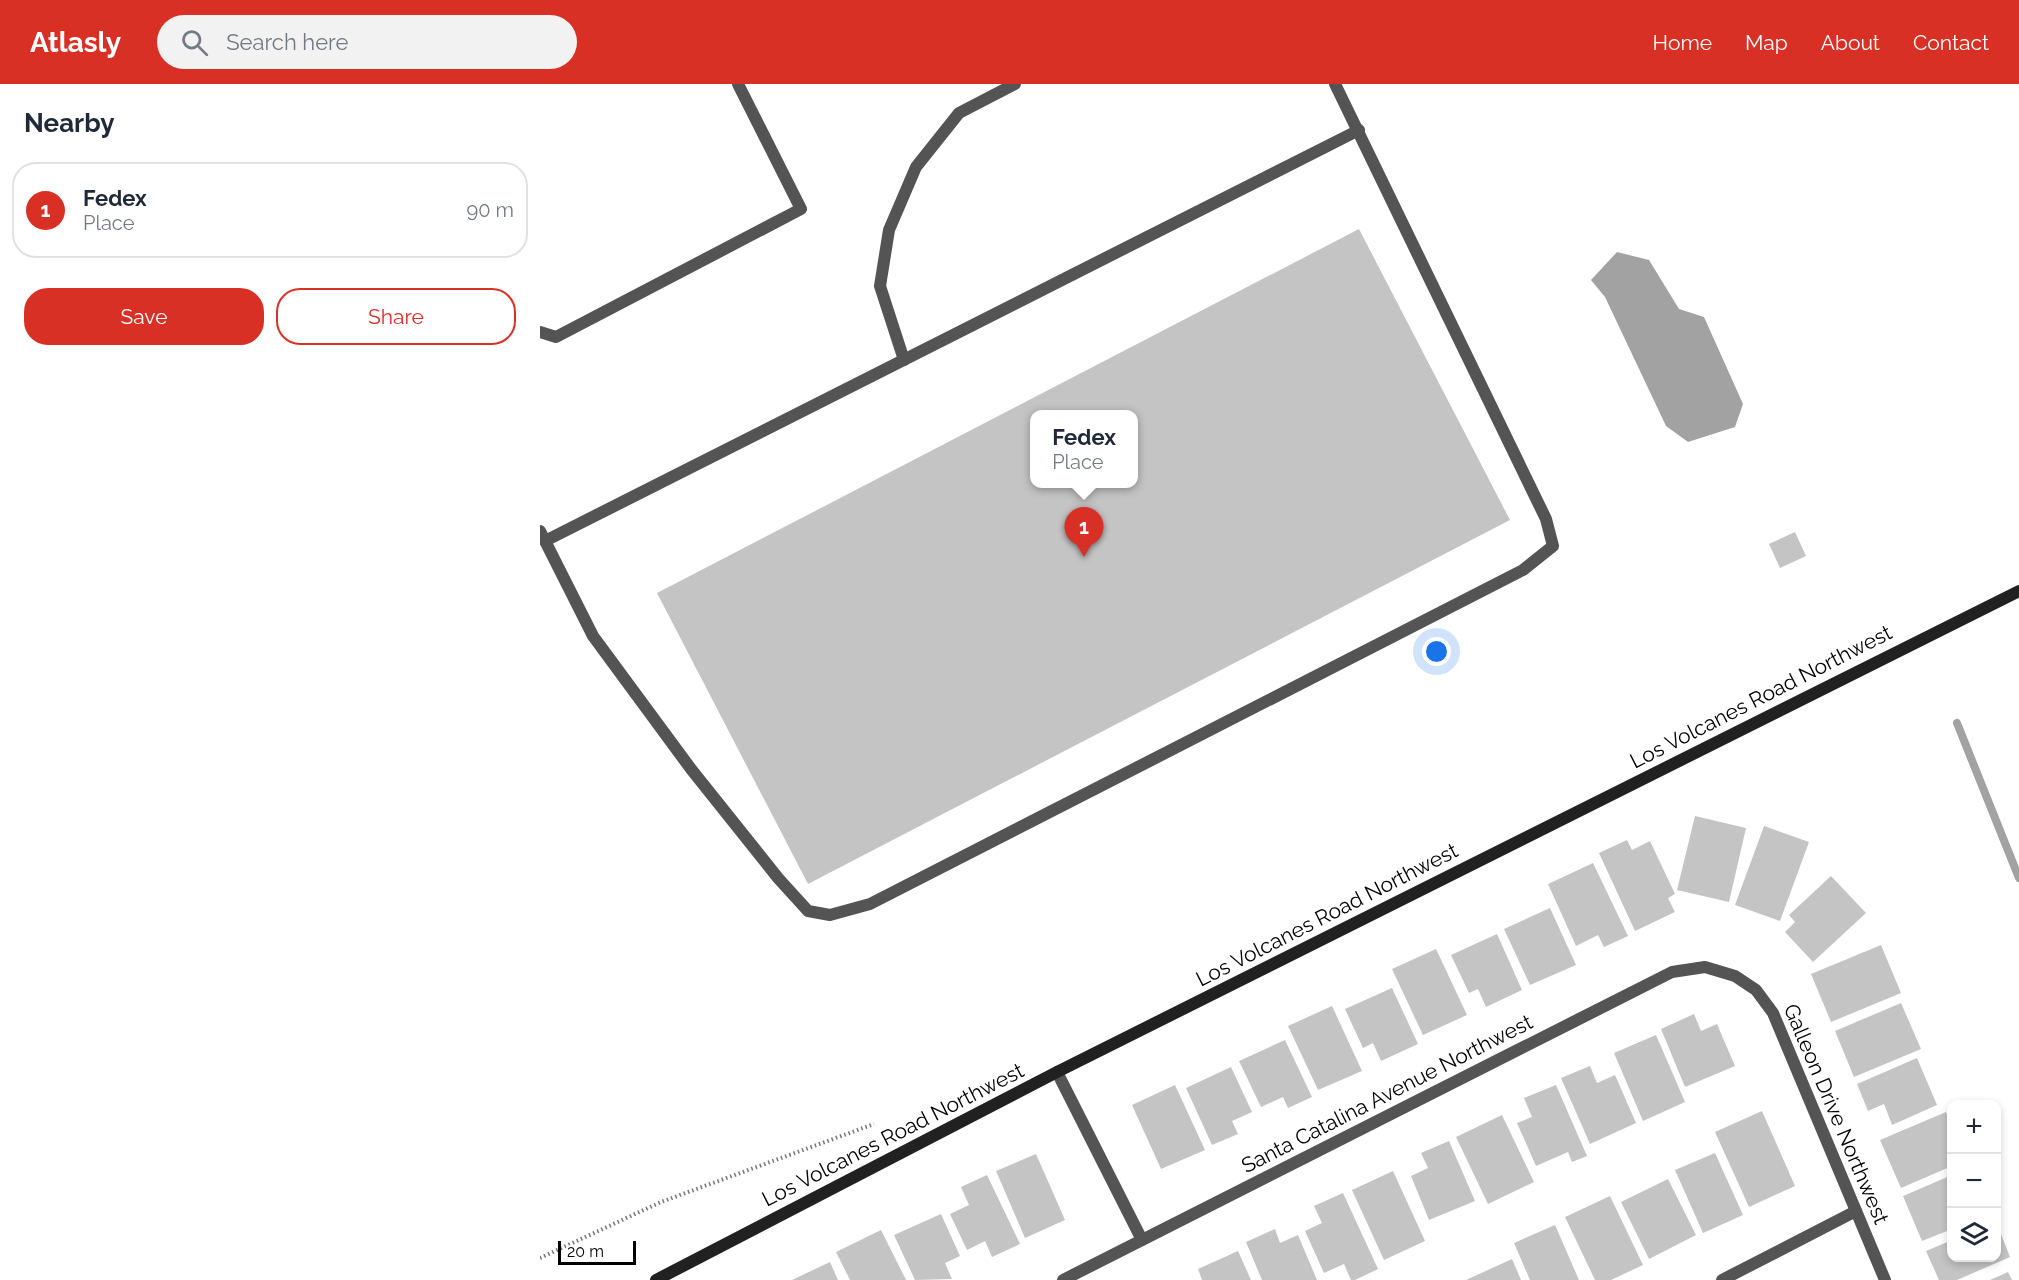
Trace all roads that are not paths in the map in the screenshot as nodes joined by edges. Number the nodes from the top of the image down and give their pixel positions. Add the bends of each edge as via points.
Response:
1 (738, 84) edge
2 (1014, 84) edge
3 (1335, 84) edge
4 (1359, 130) junction
5 (540, 333) edge
6 (904, 360) junction
7 (543, 536) edge
8 (2019, 591) edge
9 (1735, 975) joint
10 (1057, 1072) junction
11 (1857, 1211) junction
12 (1142, 1240) junction
13 (656, 1280) edge
14 (1063, 1280) edge
15 (1722, 1280) edge
16 (1885, 1280) edge

1 - 5 street via 801,209 556,337
2 - 6 street via 959,113 916,167 889,230 880,286
3 - 4 street
4 - 6 street
4 - 7 street via 1546,519 1553,546 1523,570 870,904 830,915 808,911 778,878 593,636
6 - 7 street
8 - 10 street, Los Volcanes Road Northwest
9 - 11 street, Galleon Drive Northwest via 1756,990 1773,1012
9 - 12 street, Santa Catalina Avenue Northwest via 1705,967 1671,972
10 - 12 street
10 - 13 street, Los Volcanes Road Northwest
11 - 15 street
11 - 16 street, Galleon Drive Northwest
12 - 14 street, Santa Catalina Avenue Northwest

